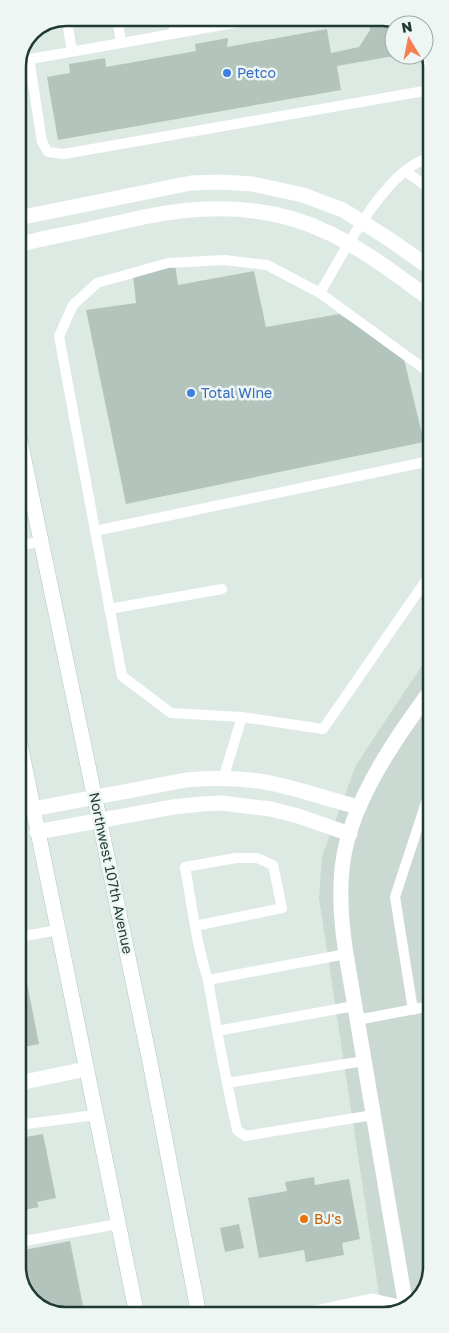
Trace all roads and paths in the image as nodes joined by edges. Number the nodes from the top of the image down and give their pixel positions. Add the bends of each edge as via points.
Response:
1 (68, 26) edge
2 (118, 26) edge
3 (174, 26) edge
4 (216, 26) edge
5 (175, 33) junction
6 (121, 42) junction
7 (72, 50) junction
8 (27, 58) edge
9 (26, 76) edge
10 (423, 91) edge
11 (423, 160) edge
12 (405, 171) junction
13 (423, 184) edge
14 (26, 216) edge
15 (362, 222) junction
16 (26, 242) edge
17 (349, 244) junction
18 (423, 263) edge
19 (320, 293) junction
20 (423, 294) edge
21 (423, 368) edge
22 (423, 462) edge
23 (26, 470) edge
24 (95, 531) junction
25 (41, 542) junction
26 (26, 544) edge
27 (222, 589) dead end
28 (423, 590) edge
29 (109, 609) junction
30 (423, 711) edge
31 (242, 717) junction
32 (223, 779) junction
33 (26, 793) edge
34 (95, 798) junction
35 (359, 807) junction
36 (33, 809) junction
37 (423, 811) edge
38 (100, 820) junction
39 (37, 832) junction
40 (350, 834) junction
41 (195, 926) junction
42 (58, 930) junction
43 (26, 936) edge
44 (346, 954) junction
45 (208, 980) junction
46 (423, 1008) edge
47 (413, 1010) junction
48 (356, 1013) junction
49 (217, 1032) junction
50 (364, 1061) junction
51 (86, 1069) junction
52 (26, 1082) edge
53 (227, 1083) junction
54 (95, 1115) junction
55 (373, 1115) junction
56 (26, 1124) edge
57 (118, 1224) junction
58 (26, 1241) edge
59 (404, 1301) edge
60 (391, 1305) edge
61 (135, 1307) edge
62 (197, 1307) edge
63 (346, 1307) edge

1 - 7 lane
2 - 6 lane
3 - 5 lane
4 - 5 lane
5 - 6 lane
6 - 7 lane
7 - 8 lane
9 - 10 lane via 42,142 48,152 64,154
11 - 12 lane
12 - 13 lane
12 - 15 lane
14 - 15 street via 166,188 220,182 253,184 295,193 335,207
15 - 17 lane
15 - 18 street
16 - 17 street via 165,213 230,208 278,214 320,229
17 - 19 lane
17 - 20 street
19 - 21 lane
19 - 24 lane via 267,265 224,260 177,262 97,282 73,305 59,336
22 - 24 lane
23 - 25 street, Northwest 107th Avenue
24 - 29 lane
25 - 26 lane
25 - 34 street, Northwest 107th Avenue
27 - 29 lane
28 - 31 lane via 323,728
29 - 31 lane via 122,676 170,713
30 - 35 street via 388,754
31 - 32 lane
32 - 34 street via 186,780
32 - 35 street via 273,784
33 - 36 street
34 - 36 street
34 - 38 street, Northwest 107th Avenue
35 - 40 street
36 - 39 street
37 - 47 lane via 395,897
38 - 39 street
38 - 40 street via 182,806 221,804 271,809
38 - 62 street, Northwest 107th Avenue
39 - 42 street
40 - 44 street via 344,852 341,888
41 - 41 lane via 185,867 236,858 256,858 273,865 282,908
41 - 45 lane
42 - 43 lane
42 - 51 street
44 - 45 lane
44 - 48 street
45 - 49 lane
46 - 47 lane
47 - 48 lane
48 - 49 lane
48 - 50 street
49 - 53 lane
50 - 53 lane
50 - 55 street
51 - 52 street
51 - 54 street
53 - 55 lane via 237,1130 245,1136
54 - 56 lane
54 - 57 street
55 - 59 street
57 - 58 lane
57 - 61 street
60 - 63 street via 372,1302

